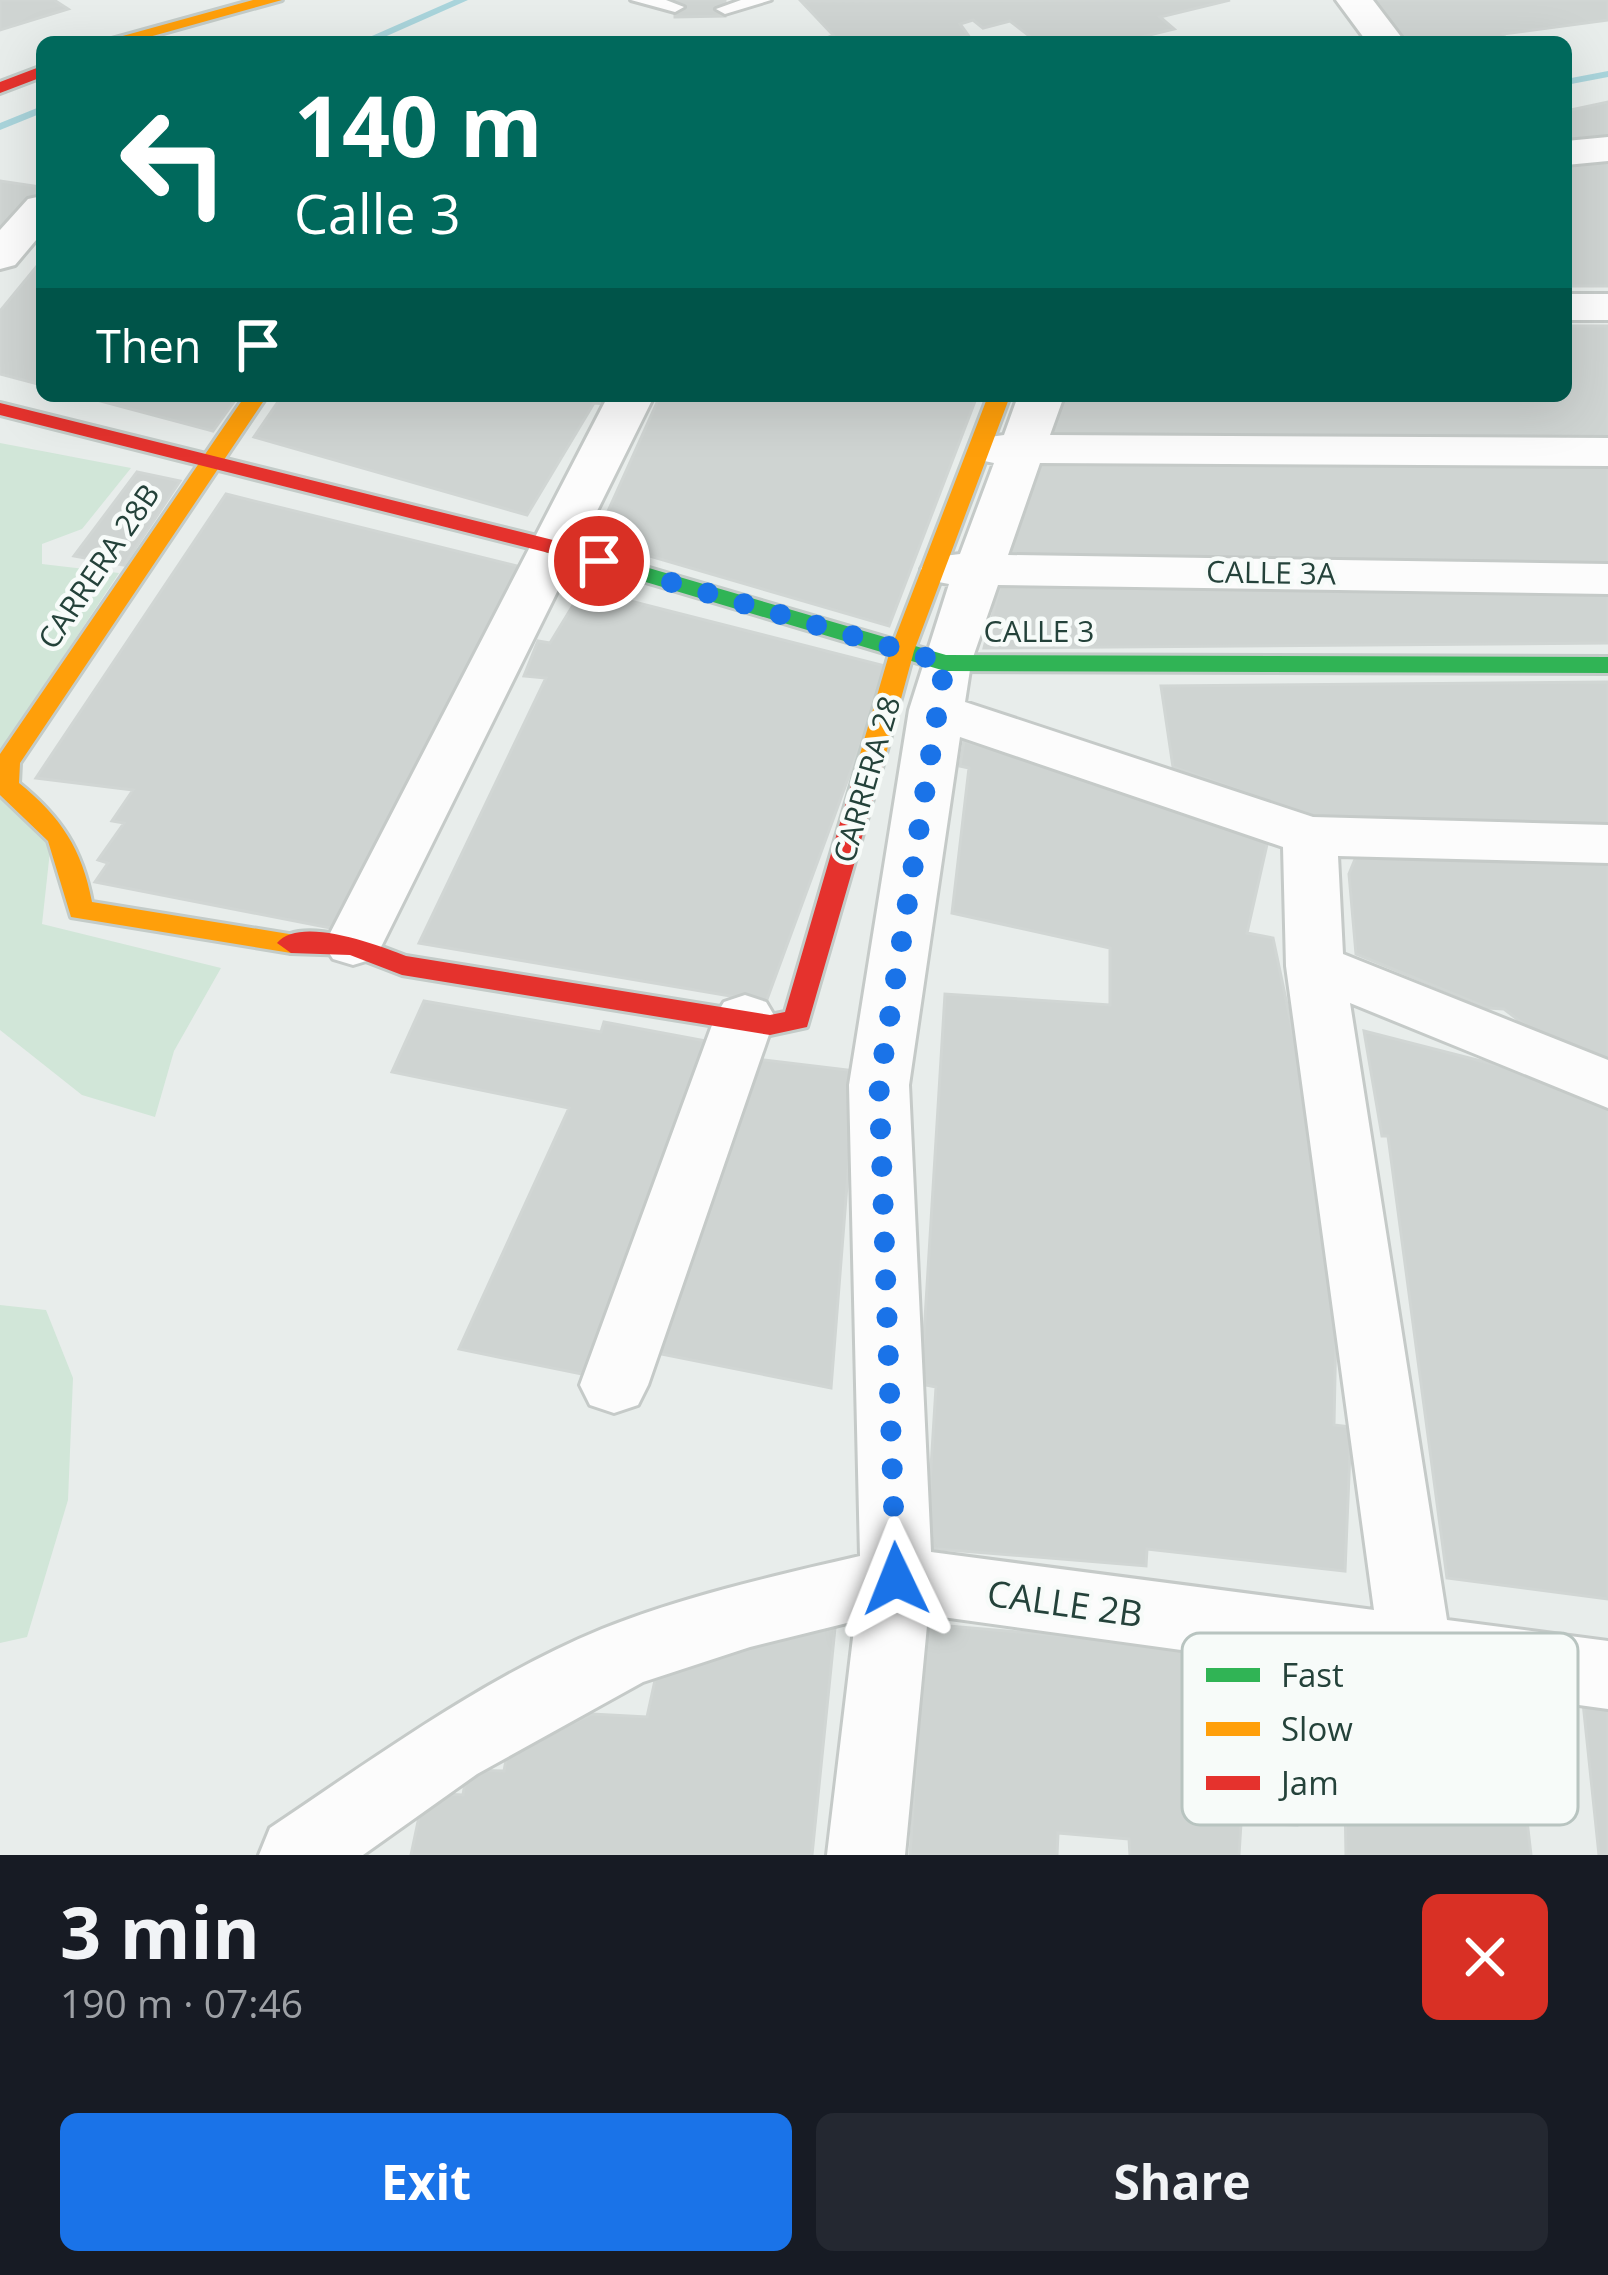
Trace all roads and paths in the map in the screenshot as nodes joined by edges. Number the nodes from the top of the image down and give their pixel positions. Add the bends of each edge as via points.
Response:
1 (273, 0) edge
2 (640, 0) edge
3 (762, 0) edge
4 (1354, 0) edge
5 (169, 1) edge
6 (675, 7) dead end
7 (725, 9) dead end
8 (102, 36) edge
9 (107, 36) edge
10 (1381, 36) edge
11 (36, 55) edge
12 (0, 70) edge
13 (36, 73) edge
14 (0, 88) edge
15 (1608, 149) edge
16 (1572, 152) edge
17 (36, 215) edge
18 (0, 256) edge
19 (1572, 307) edge
20 (1608, 307) edge
21 (251, 402) edge
22 (628, 402) edge
23 (999, 402) edge
24 (1037, 402) edge
25 (0, 409) edge
26 (1002, 449) junction
27 (1608, 452) edge
28 (206, 462) junction
29 (556, 548) junction
30 (957, 569) junction
31 (1608, 579) edge
32 (1608, 665) edge
33 (927, 674) junction
34 (1310, 836) junction
35 (1608, 844) edge
36 (353, 945) junction
37 (1316, 966) junction
38 (766, 1020) junction
39 (1608, 1085) edge
40 (614, 1385) dead end
41 (896, 1579) junction
42 (1275, 1633) edge
43 (1413, 1633) edge
44 (1578, 1672) edge
45 (1608, 1675) edge
46 (298, 1855) edge
47 (866, 1855) edge

1 - 9 street
2 - 6 lane
3 - 7 lane
4 - 10 street
5 - 8 street
11 - 12 street
13 - 14 street
15 - 16 street
17 - 18 street
19 - 20 street
21 - 28 street, CARRERA 28B
22 - 29 street
23 - 26 street, CARRERA 28
24 - 26 street, CARRERA 28
25 - 28 street, CALLE 3
26 - 27 street
26 - 30 street, CARRERA 28
28 - 29 street, CALLE 3
28 - 36 street, CARRERA 28B via 7,763 6,786 70,849 80,910 266,942
29 - 33 street, CALLE 3
29 - 36 street
30 - 31 street, CALLE 3A
30 - 33 street, CARRERA 28
32 - 33 street, CALLE 3
33 - 34 street
33 - 38 street, CARRERA 28 via 797,1020
33 - 41 street, CARRERA 28 via 879,1085
34 - 35 street
34 - 37 street
36 - 38 street via 402,965
37 - 39 street
37 - 43 street
38 - 40 street
41 - 42 street, CALLE 2B
41 - 46 street, CALLE 2B via 623,1655 450,1748
41 - 47 street, CARRERA 28
44 - 45 street, CALLE 2B

